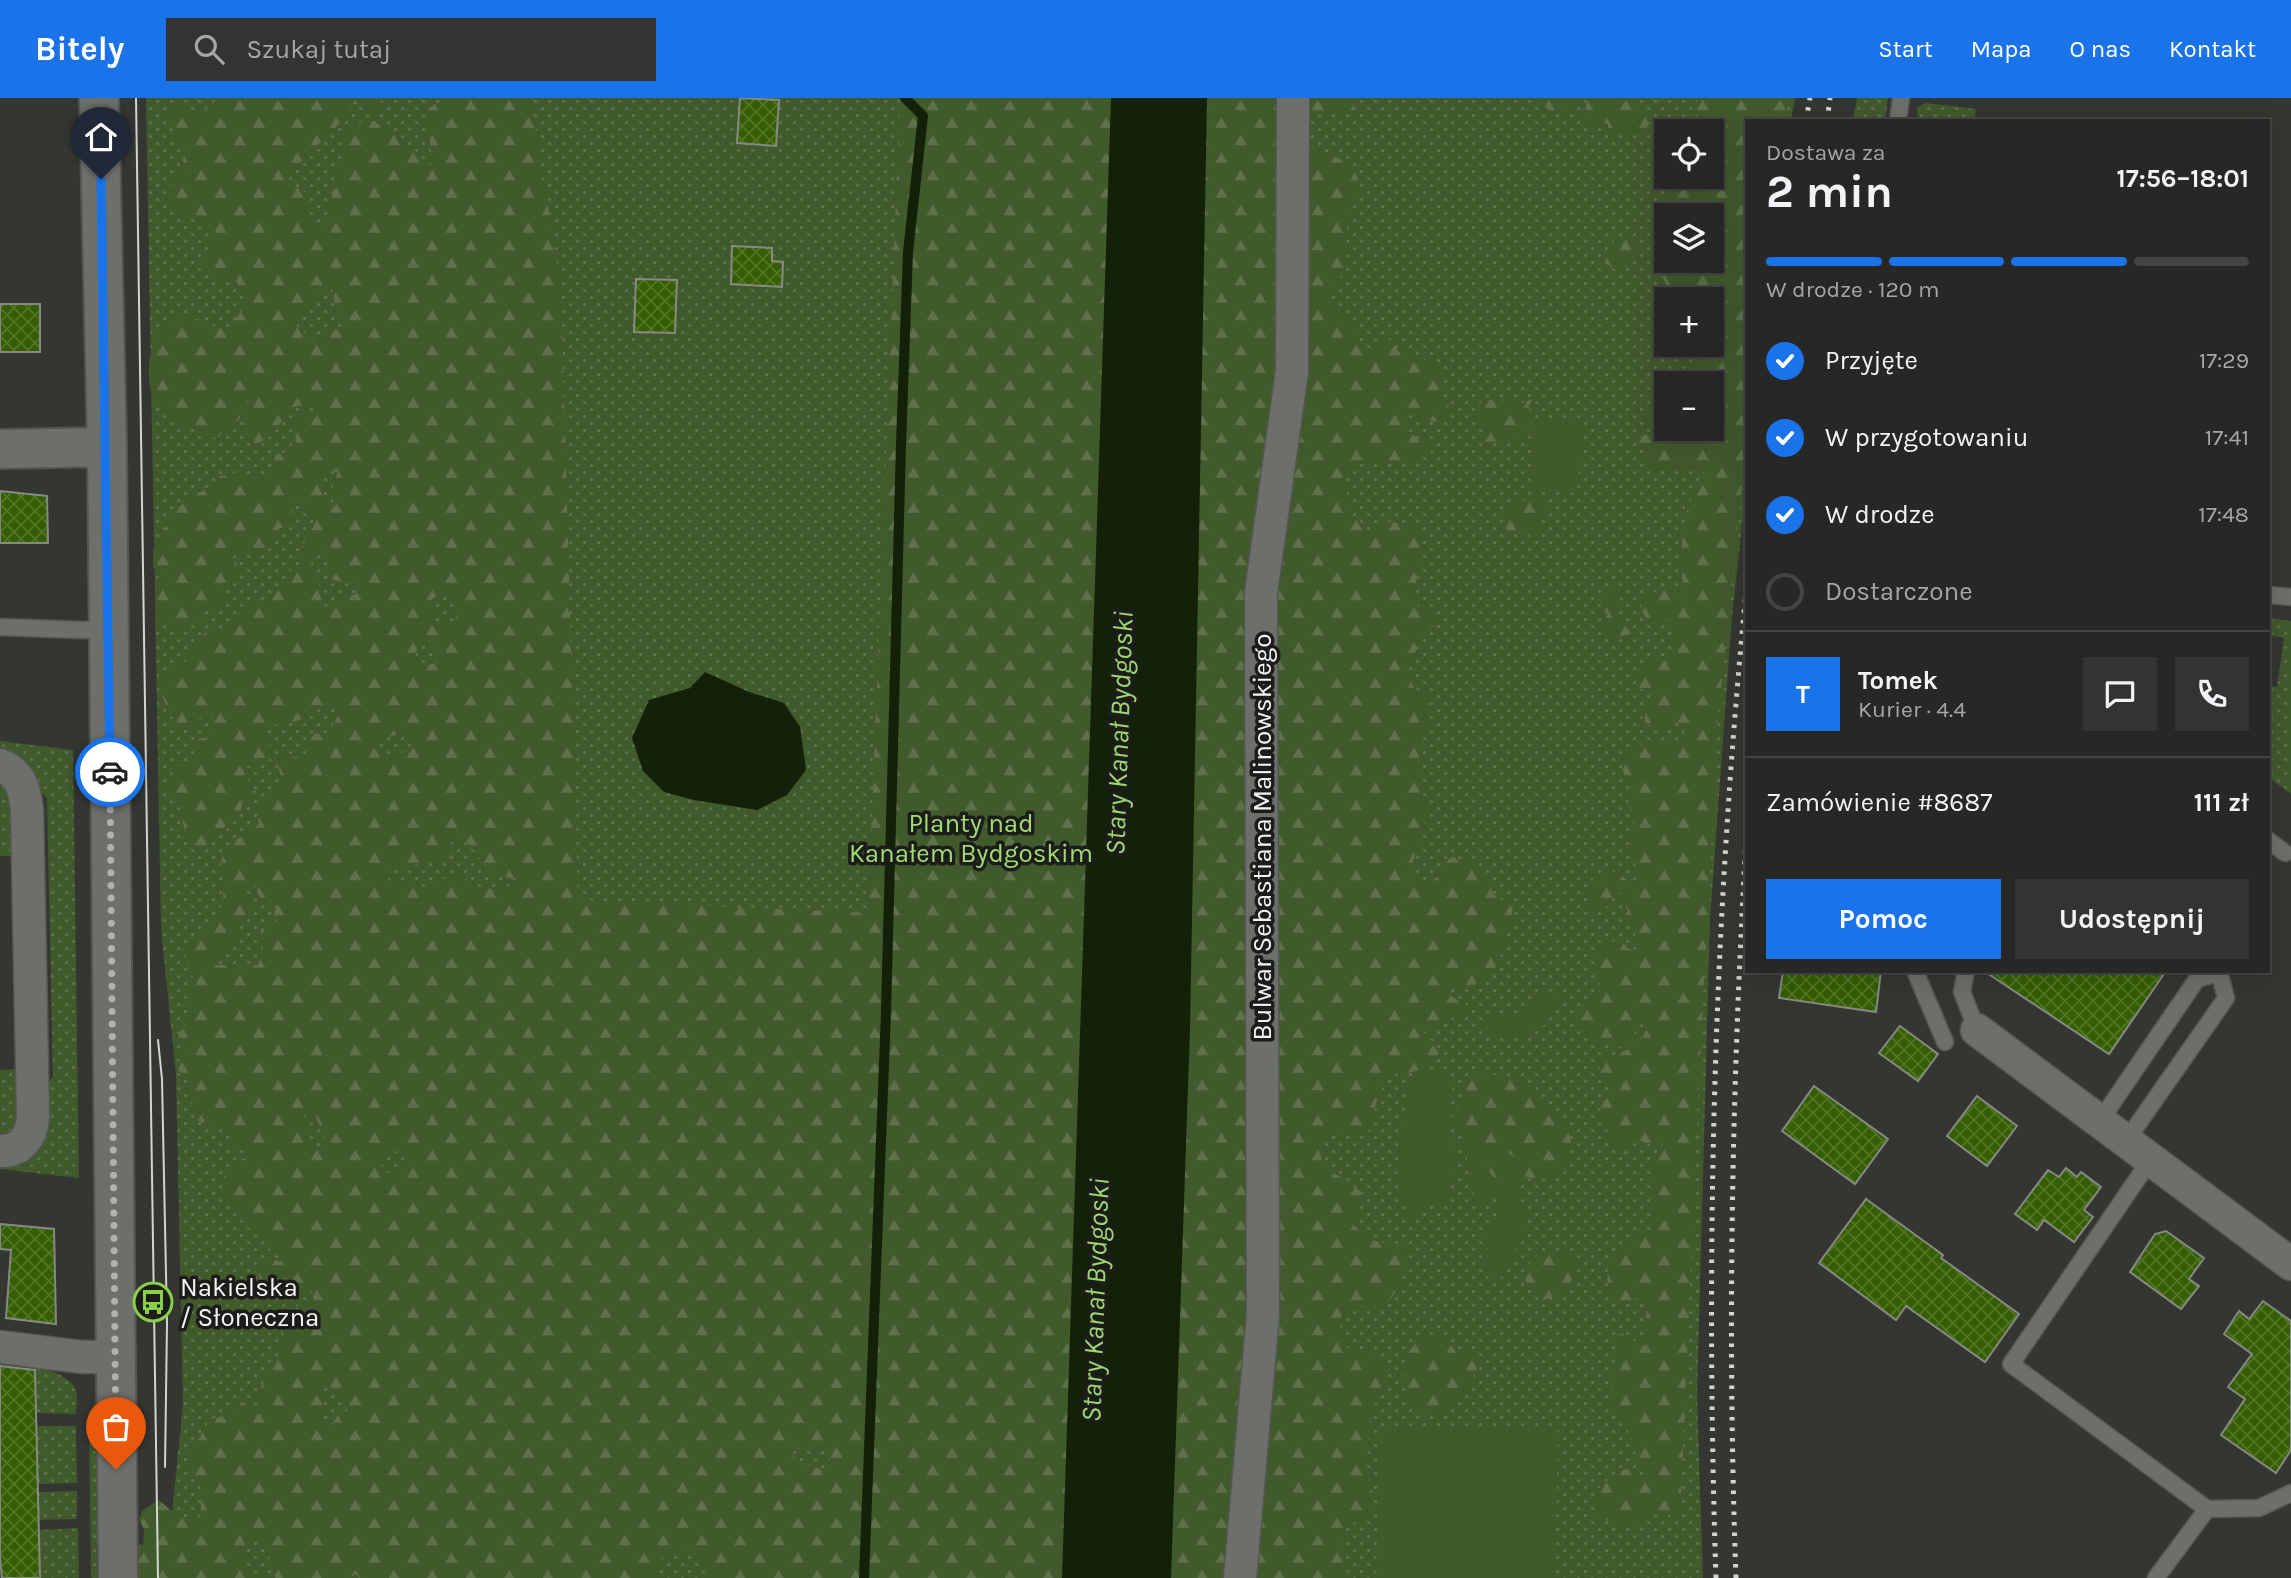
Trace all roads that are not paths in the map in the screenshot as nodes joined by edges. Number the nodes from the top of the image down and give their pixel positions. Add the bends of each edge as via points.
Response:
1 (99, 98) edge
2 (1293, 98) edge
3 (1901, 98) edge
4 (1898, 119) edge
5 (107, 447) junction
6 (0, 449) edge
7 (2270, 595) edge
8 (2291, 597) edge
9 (0, 626) edge
10 (109, 629) junction
11 (0, 765) edge
12 (2270, 841) edge
13 (2289, 852) edge
14 (1916, 973) edge
15 (1966, 973) edge
16 (1977, 1030) joint
17 (1945, 1042) dead end
18 (2100, 1121) junction
19 (2139, 1150) junction
20 (0, 1151) edge
21 (2291, 1264) edge
22 (0, 1347) edge
23 (116, 1357) junction
24 (2291, 1493) edge
25 (2207, 1509) junction
26 (118, 1578) edge
27 (1240, 1578) edge
28 (2156, 1578) edge

1 - 5 main road
2 - 27 street, Bulwar Sebastiana Malinowskiego via 1292,371 1261,593 1263,1314
3 - 4 lane
5 - 6 main road
5 - 10 main road
7 - 8 lane
9 - 10 lane
10 - 23 main road
11 - 20 street via 18,777 27,811 33,1116 25,1141 12,1150
12 - 13 lane
14 - 17 lane
15 - 16 lane via 1962,992
16 - 18 street
18 - 19 street
18 - 19 lane via 2197,979 2215,974 2226,998
19 - 21 street
19 - 25 lane via 2011,1364
22 - 23 street
23 - 26 main road
24 - 25 lane via 2259,1508
25 - 28 lane

